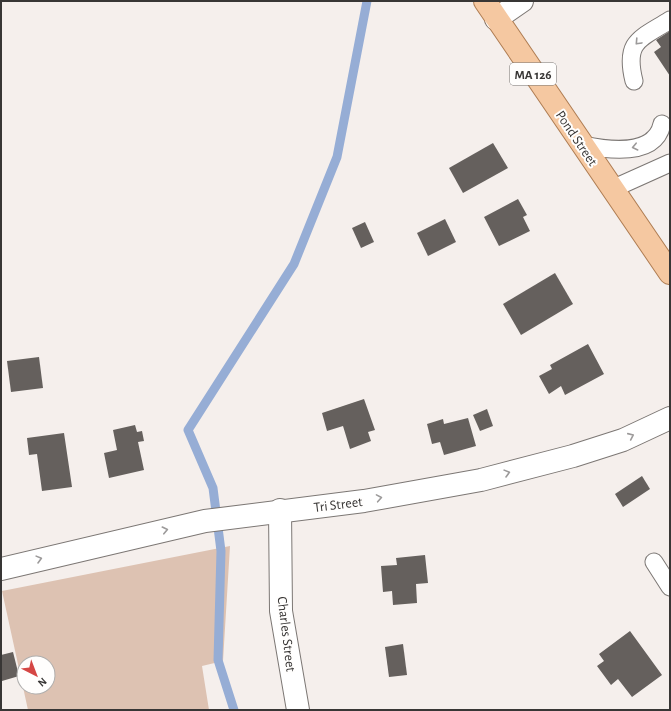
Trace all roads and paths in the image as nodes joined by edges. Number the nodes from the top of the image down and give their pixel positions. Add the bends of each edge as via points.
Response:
1 (522, 1) edge
2 (491, 10) edge
3 (670, 20) edge
4 (634, 81) dead end
5 (662, 124) dead end
6 (583, 145) junction
7 (670, 163) edge
8 (612, 188) junction
9 (670, 273) edge
10 (670, 418) edge
11 (280, 510) junction
12 (654, 562) dead end
13 (1, 569) edge
14 (670, 587) edge
15 (298, 710) edge

1 - 2 street
2 - 6 main road, Pond Street / MA 126
3 -> 4 lane via 642,38 631,51
5 -> 6 lane via 657,137 639,146 615,150
6 - 8 main road, Pond Street / MA 126
7 - 8 lane
8 - 9 main road, Pond Street / MA 126
11 -> 10 street, Tri Street via 364,501 481,480 623,440
13 -> 11 street, Tri Street via 205,520
11 - 15 street, Charles Street via 281,611
12 - 14 lane

